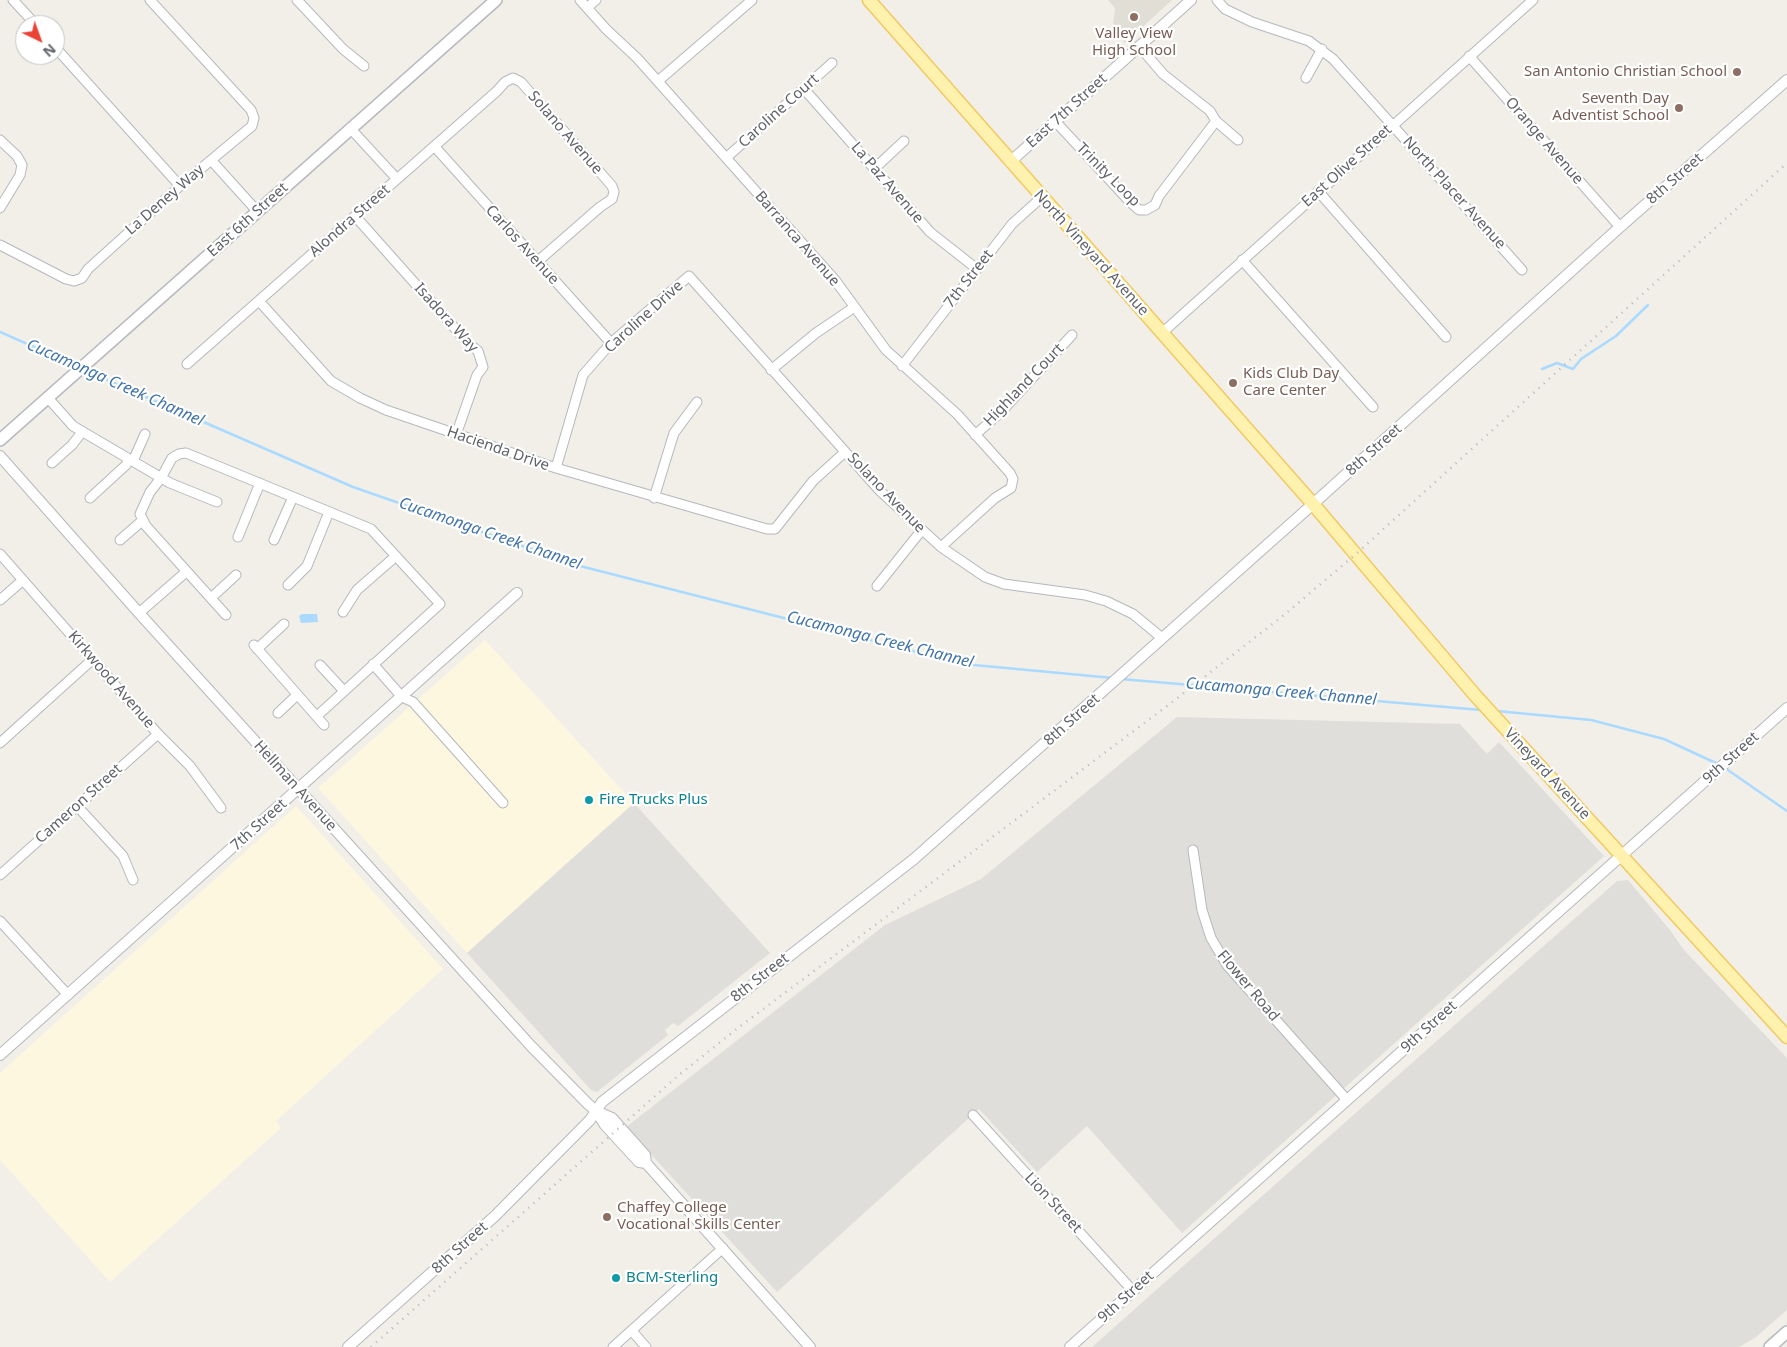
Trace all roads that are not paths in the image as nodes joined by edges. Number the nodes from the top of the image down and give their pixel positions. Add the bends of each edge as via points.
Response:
1 (14, 0) edge
2 (150, 0) edge
3 (297, 0) edge
4 (496, 0) edge
5 (580, 0) edge
6 (596, 0) edge
7 (752, 0) edge
8 (870, 0) edge
9 (1190, 0) edge
10 (1217, 0) edge
11 (1533, 0) edge
12 (587, 8) junction
13 (27, 15) edge
14 (1139, 46) junction
15 (1322, 49) junction
16 (1469, 56) junction
17 (65, 58) edge
18 (832, 64) dead end
19 (364, 66) dead end
20 (513, 78) joint
21 (1306, 78) dead end
22 (1787, 80) edge
23 (658, 81) junction
24 (804, 89) junction
25 (1055, 121) junction
26 (1216, 122) junction
27 (1393, 124) junction
28 (350, 128) junction
29 (0, 140) edge
30 (1238, 140) dead end
31 (904, 141) dead end
32 (434, 146) junction
33 (726, 158) junction
34 (211, 160) junction
35 (1010, 162) junction
36 (874, 168) junction
37 (397, 179) junction
38 (180, 186) junction
39 (1318, 191) junction
40 (1042, 198) junction
41 (0, 208) edge
42 (257, 211) junction
43 (355, 216) junction
44 (1620, 227) junction
45 (0, 245) edge
46 (1242, 260) junction
47 (537, 262) junction
48 (977, 269) junction
49 (1522, 270) dead end
50 (690, 276) joint
51 (258, 301) junction
52 (853, 308) junction
53 (1162, 333) junction
54 (1072, 335) dead end
55 (1446, 337) dead end
56 (611, 342) junction
57 (187, 364) dead end
58 (902, 366) junction
59 (772, 370) junction
60 (48, 398) junction
61 (697, 402) dead end
62 (1373, 406) dead end
63 (82, 432) junction
64 (145, 434) dead end
65 (456, 435) junction
66 (975, 435) junction
67 (0, 440) edge
68 (845, 452) junction
69 (0, 456) edge
70 (131, 460) junction
71 (52, 463) dead end
72 (556, 468) junction
73 (162, 478) junction
74 (260, 483) junction
75 (293, 497) junction
76 (90, 498) dead end
77 (654, 498) junction
78 (216, 502) dead end
79 (1314, 504) junction
80 (329, 512) junction
81 (143, 520) junction
82 (921, 531) junction
83 (238, 537) dead end
84 (120, 540) dead end
85 (274, 540) dead end
86 (941, 547) junction
87 (0, 554) edge
88 (396, 556) junction
89 (186, 572) junction
90 (236, 576) dead end
91 (23, 580) junction
92 (288, 585) dead end
93 (877, 586) dead end
94 (517, 593) dead end
95 (211, 598) junction
96 (0, 600) edge
97 (343, 612) dead end
98 (139, 614) junction
99 (226, 615) dead end
100 (284, 624) dead end
101 (1162, 638) junction
102 (93, 659) junction
103 (374, 664) junction
104 (320, 665) dead end
105 (344, 691) junction
106 (297, 695) junction
107 (402, 697) junction
108 (1787, 708) edge
109 (278, 713) dead end
110 (317, 716) junction
111 (324, 725) dead end
112 (158, 734) junction
113 (0, 743) edge
114 (299, 790) junction
115 (503, 803) dead end
116 (77, 806) junction
117 (221, 808) dead end
118 (1193, 850) dead end
119 (1623, 855) junction
120 (0, 875) edge
121 (133, 880) dead end
122 (0, 921) edge
123 (68, 995) junction
124 (1787, 1037) edge
125 (0, 1055) edge
126 (1347, 1100) junction
127 (596, 1111) junction
128 (972, 1115) dead end
129 (723, 1248) junction
130 (1133, 1291) junction
131 (632, 1331) junction
132 (1787, 1332) edge
133 (348, 1347) edge
134 (613, 1347) edge
135 (646, 1347) edge
136 (810, 1347) edge
137 (1070, 1347) edge
138 (1770, 1347) edge

1 - 13 street
2 - 34 street, La Deney Way via 251,110 252,126
3 - 19 street via 343,49
4 - 28 main road, East 6th Street
5 - 12 street, Barranca Avenue
6 - 12 street
7 - 23 street
8 - 35 main road, North Vineyard Avenue
9 - 14 street, East 7th Street
10 - 15 street, North Placer Avenue via 1225,9 1252,22 1309,41
11 - 16 street, East Olive Street
12 - 23 street, Barranca Avenue
14 - 25 street, East 7th Street
14 - 26 street via 1163,74 1210,111
15 - 21 street
15 - 27 street, North Placer Avenue
16 - 27 street, East Olive Street
16 - 44 street, Orange Avenue
17 - 38 street
18 - 24 street, Caroline Court
20 - 32 street, Alondra Street
20 - 47 street, Solano Avenue via 521,82 614,192 612,199
22 - 44 street, 8th Street
23 - 33 street, Barranca Avenue
24 - 33 street, Caroline Court
24 - 36 street, La Paz Avenue
25 - 26 street, Trinity Loop via 1139,210 1155,205
25 - 35 street, East 7th Street
26 - 30 street
27 - 39 street, East Olive Street
27 - 49 street, North Placer Avenue
28 - 37 street
28 - 42 main road, East 6th Street
29 - 41 street via 22,164 20,175
31 - 36 street
32 - 37 street, Alondra Street
32 - 47 street, Carlos Avenue
33 - 52 street, Barranca Avenue via 835,280
34 - 38 street, La Deney Way
34 - 42 street
35 - 40 main road, North Vineyard Avenue
36 - 48 street, La Paz Avenue via 930,232
37 - 43 street, Alondra Street
38 - 45 street, La Deney Way via 82,278 74,281
39 - 46 street, East Olive Street
39 - 55 street
40 - 48 street, 7th Street via 1012,224
40 - 53 main road, North Vineyard Avenue
42 - 60 main road, East 6th Street
43 - 51 street, Alondra Street
43 - 65 street, Isadora Way via 478,351 482,366
44 - 79 street, 8th Street
46 - 53 street, East Olive Street
46 - 62 street
47 - 56 street, Carlos Avenue
48 - 58 street, 7th Street
50 - 56 street, Caroline Drive
50 - 59 street, Solano Avenue
51 - 57 street, Alondra Street
51 - 65 street, Hacienda Drive via 331,381 386,410
52 - 58 street, Barranca Avenue
52 - 59 street via 816,333
53 - 79 main road, North Vineyard Avenue
54 - 66 street, Highland Court via 1001,412
56 - 72 street, Caroline Drive via 583,375
58 - 66 street, Barranca Avenue via 957,414
59 - 68 street, Solano Avenue
60 - 63 street
60 - 67 main road, East 6th Street
61 - 77 street via 674,434
63 - 70 street
63 - 71 street
64 - 70 street
65 - 72 street, Hacienda Drive
66 - 86 street, Barranca Avenue via 1013,479 1011,488 995,498
68 - 77 street, Hacienda Drive via 813,481 775,529
68 - 82 street, Solano Avenue
69 - 98 street, Hellman Avenue
70 - 73 street
70 - 76 street
72 - 77 street, Hacienda Drive
73 - 74 street via 172,458 186,453
73 - 78 street
73 - 81 street via 144,503 140,514
74 - 75 street
74 - 83 street
75 - 80 street
75 - 85 street
79 - 101 street, 8th Street
79 - 119 main road, Vineyard Avenue via 1474,694
80 - 88 street via 372,529
80 - 92 street via 307,566
81 - 84 street
81 - 89 street
82 - 86 street, Solano Avenue
82 - 93 street
86 - 101 street, Solano Avenue via 985,577 1004,584 1106,601 1133,614
87 - 91 street, Kirkwood Avenue
88 - 97 street via 357,590
88 - 103 street via 440,604
89 - 95 street
89 - 98 street
90 - 95 street
91 - 96 street
91 - 102 street, Kirkwood Avenue
94 - 107 street, 7th Street
95 - 99 street
98 - 114 street, Hellman Avenue
100 - 106 street via 255,647
101 - 127 street, 8th Street via 914,859 646,1066 602,1102
102 - 112 street, Kirkwood Avenue
102 - 113 street
103 - 105 street
103 - 107 street
104 - 105 street
105 - 110 street
106 - 109 street
106 - 110 street
107 - 114 street, 7th Street
107 - 115 street via 413,702
108 - 119 street, 9th Street
110 - 111 street
112 - 116 street, Cameron Street
112 - 117 street, Kirkwood Avenue via 190,766
114 - 123 street, 7th Street
114 - 127 street, Hellman Avenue via 531,1046
116 - 120 street, Cameron Street
116 - 121 street via 123,856
118 - 126 street, Flower Road via 1202,910 1211,938 1227,965
119 - 124 main road, Vineyard Avenue
119 - 126 street, 9th Street
122 - 123 street
123 - 125 street, 7th Street
126 - 130 street, 9th Street
127 - 129 street, Hellman Avenue via 612,1118 644,1155 646,1163
127 - 133 street, 8th Street via 496,1216
128 - 130 street, Lion Street
129 - 131 street
129 - 136 street, Hellman Avenue
130 - 137 street, 9th Street
131 - 134 street
131 - 135 street
132 - 138 main road

